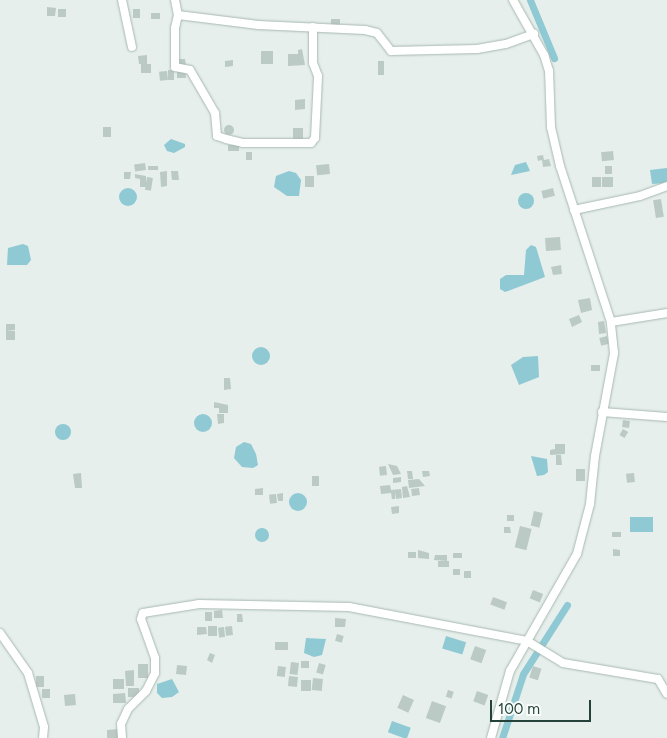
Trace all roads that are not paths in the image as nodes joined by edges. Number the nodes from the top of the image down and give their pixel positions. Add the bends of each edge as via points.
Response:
1 (122, 0) edge
2 (175, 0) edge
3 (513, 0) edge
4 (178, 15) junction
5 (313, 27) junction
6 (534, 34) junction
7 (132, 47) dead end
8 (667, 186) edge
9 (574, 210) junction
10 (667, 313) edge
11 (611, 322) junction
12 (604, 411) junction
13 (667, 417) edge
14 (0, 633) edge
15 (527, 641) junction
16 (667, 694) edge
17 (43, 738) edge
18 (122, 738) edge
19 (491, 738) edge

1 - 7 street
2 - 4 street
3 - 6 street
4 - 5 street via 244,24
4 - 5 street via 175,67 190,70 215,113 217,136 243,143 311,143 315,138 318,76 314,63
5 - 6 street via 377,33 391,51 477,49 506,44
6 - 9 street via 549,71 552,126
8 - 9 street via 640,196
9 - 11 street
10 - 11 street
11 - 12 street via 614,353
12 - 13 street
12 - 15 street via 590,504 577,554
14 - 17 street via 28,673 44,727
15 - 16 street via 547,656 577,666 658,679
15 - 18 street via 349,607 199,604 152,610 143,613 141,619 155,658 155,674 146,691 128,709 121,724
15 - 19 street via 510,670

